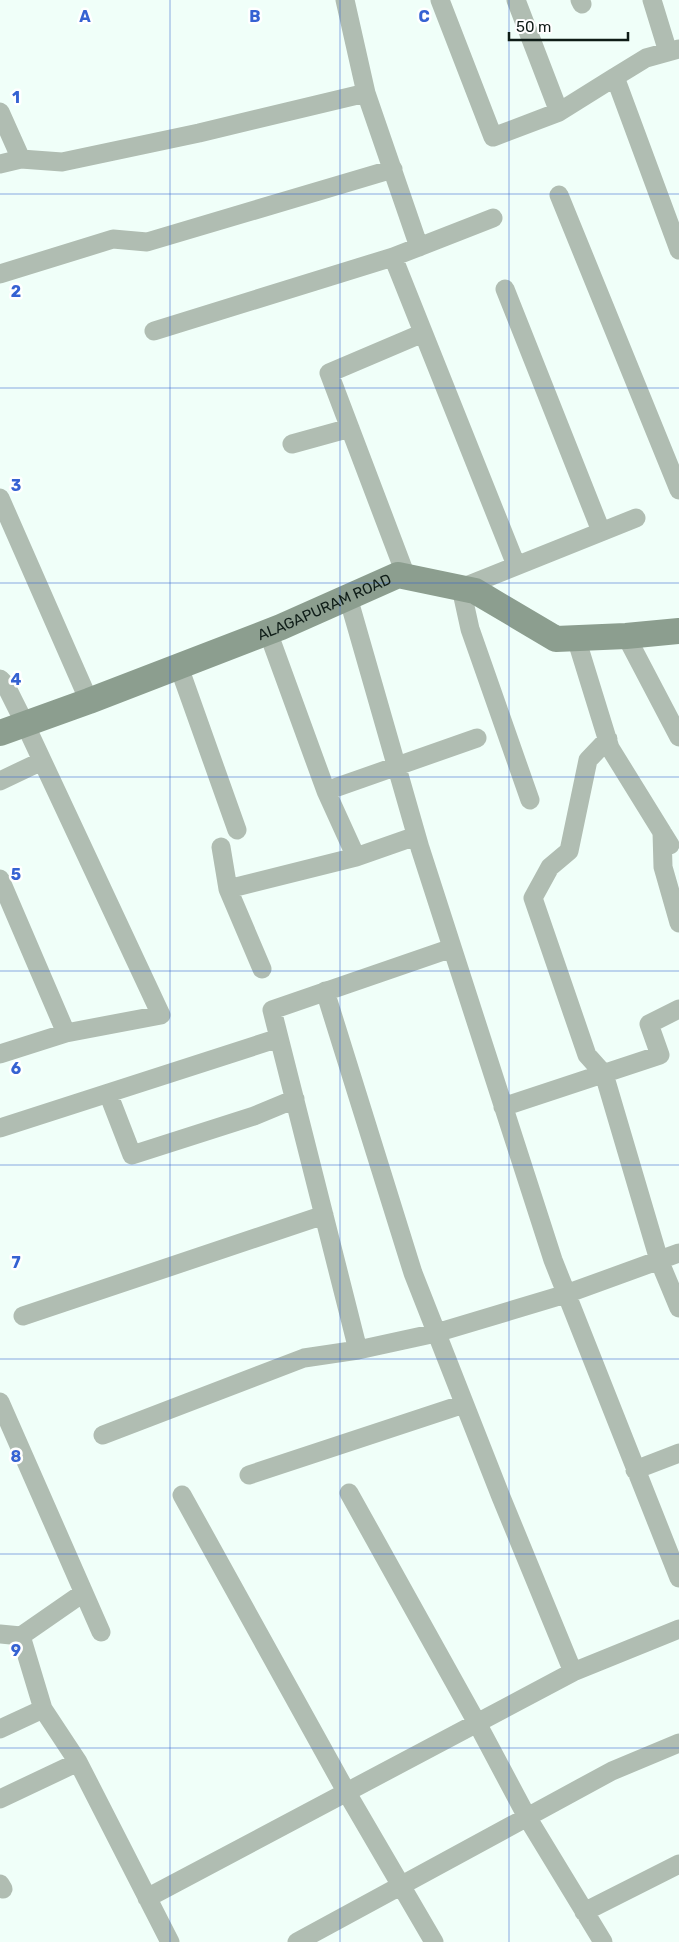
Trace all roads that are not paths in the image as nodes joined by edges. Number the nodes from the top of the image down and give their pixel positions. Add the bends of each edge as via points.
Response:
1 (345, 0) edge
2 (440, 0) edge
3 (516, 0) edge
4 (652, 0) edge
5 (673, 51) edge
6 (615, 77) junction
7 (366, 94) junction
8 (0, 112) edge
9 (559, 112) junction
10 (21, 159) junction
11 (0, 164) edge
12 (393, 169) junction
13 (559, 195) dead end
14 (493, 218) dead end
15 (420, 247) junction
16 (679, 250) edge
17 (393, 257) junction
18 (0, 274) edge
19 (505, 289) dead end
20 (154, 331) dead end
21 (423, 333) junction
22 (350, 428) junction
23 (292, 444) dead end
24 (679, 490) edge
25 (0, 498) edge
26 (636, 518) dead end
27 (602, 531) junction
28 (516, 565) junction
29 (406, 576) junction
30 (461, 588) junction
31 (348, 597) junction
32 (679, 631) edge
33 (268, 632) junction
34 (626, 636) junction
35 (576, 638) junction
36 (179, 666) junction
37 (0, 679) edge
38 (90, 701) junction
39 (25, 724) junction
40 (0, 733) edge
41 (679, 737) edge
42 (477, 738) dead end
43 (608, 739) junction
44 (42, 761) junction
45 (396, 767) junction
46 (0, 781) edge
47 (326, 791) junction
48 (530, 800) dead end
49 (237, 830) dead end
50 (416, 836) junction
51 (221, 846) dead end
52 (356, 857) junction
53 (0, 879) edge
54 (228, 889) junction
55 (679, 923) edge
56 (452, 948) junction
57 (262, 969) dead end
58 (326, 992) junction
59 (679, 1009) edge
60 (66, 1033) junction
61 (279, 1038) junction
62 (0, 1054) edge
63 (604, 1074) junction
64 (108, 1093) junction
65 (295, 1099) junction
66 (503, 1107) junction
67 (0, 1128) edge
68 (324, 1215) junction
69 (679, 1253) edge
70 (658, 1260) junction
71 (566, 1294) junction
72 (679, 1308) edge
73 (23, 1316) dead end
74 (436, 1333) junction
75 (358, 1350) junction
76 (0, 1402) edge
77 (464, 1404) junction
78 (103, 1435) dead end
79 (679, 1453) edge
80 (635, 1470) junction
81 (249, 1475) dead end
82 (349, 1493) dead end
83 (182, 1496) dead end
84 (678, 1575) edge
85 (84, 1593) junction
86 (679, 1629) edge
87 (101, 1632) dead end
88 (0, 1634) edge
89 (21, 1636) junction
90 (573, 1672) junction
91 (43, 1708) junction
92 (477, 1723) junction
93 (0, 1729) edge
94 (679, 1743) edge
95 (78, 1762) junction
96 (346, 1792) junction
97 (0, 1799) edge
98 (527, 1816) junction
99 (679, 1864) edge
100 (401, 1885) junction
101 (148, 1898) junction
102 (584, 1912) junction
103 (170, 1942) edge
104 (297, 1942) edge
105 (434, 1942) edge
106 (602, 1942) edge

1 - 7 street
2 - 9 street via 493,137
3 - 9 street
4 - 5 street
5 - 6 street via 646,58
6 - 9 street
6 - 16 street
7 - 10 street via 62,162
7 - 12 street
8 - 10 street
10 - 11 street
12 - 15 street
12 - 18 street via 147,242 113,239
13 - 24 street
14 - 15 street
15 - 17 street
17 - 20 street
17 - 21 street
19 - 27 street
21 - 22 street via 329,374
21 - 28 street
22 - 23 street
22 - 29 street
25 - 38 street
26 - 27 street
27 - 28 street
28 - 30 street
29 - 30 main road, ALAGAPURAM ROAD
29 - 31 main road, ALAGAPURAM ROAD via 398,575
30 - 35 main road, ALAGAPURAM ROAD via 475,591 556,639
30 - 48 street via 470,629
31 - 33 main road, ALAGAPURAM ROAD
31 - 45 street
32 - 34 main road, ALAGAPURAM ROAD
33 - 36 main road, ALAGAPURAM ROAD
33 - 47 street
34 - 35 main road, ALAGAPURAM ROAD
34 - 41 street
35 - 43 street
36 - 38 main road, ALAGAPURAM ROAD
36 - 49 street
37 - 39 street
38 - 39 main road, ALAGAPURAM ROAD
39 - 40 main road, ALAGAPURAM ROAD
39 - 44 street
42 - 45 street
43 - 55 street via 610,748 666,839 663,867
43 - 63 street via 588,760 569,851 550,867 533,898 587,1055
44 - 46 street
44 - 60 street via 161,1015
45 - 47 street
45 - 50 street
47 - 52 street
50 - 52 street
50 - 56 street
51 - 54 street
52 - 54 street
53 - 60 street
54 - 57 street
56 - 58 street
56 - 66 street
58 - 61 street via 272,1010
58 - 74 street via 413,1273
59 - 63 street via 649,1024 660,1055
60 - 62 street
61 - 64 street
61 - 65 street
63 - 66 street
63 - 70 street
64 - 65 street via 132,1156 254,1116
64 - 67 street
65 - 68 street
66 - 71 street
68 - 73 street
68 - 75 street
69 - 70 street
70 - 71 street
70 - 72 street
71 - 74 street
71 - 80 street
74 - 75 street
74 - 77 street
75 - 78 street via 304,1358
76 - 85 street
77 - 81 street
77 - 90 street
79 - 80 street
80 - 84 street
82 - 92 street
83 - 96 street
85 - 87 street
85 - 89 street
86 - 90 street
88 - 89 street
89 - 91 street
90 - 92 street
91 - 93 street
91 - 95 street
92 - 96 street
92 - 98 street
94 - 98 street via 612,1771
95 - 97 street
95 - 101 street
96 - 100 street
96 - 101 street
98 - 100 street
98 - 102 street
99 - 102 street
100 - 104 street
100 - 105 street
101 - 103 street
102 - 106 street

